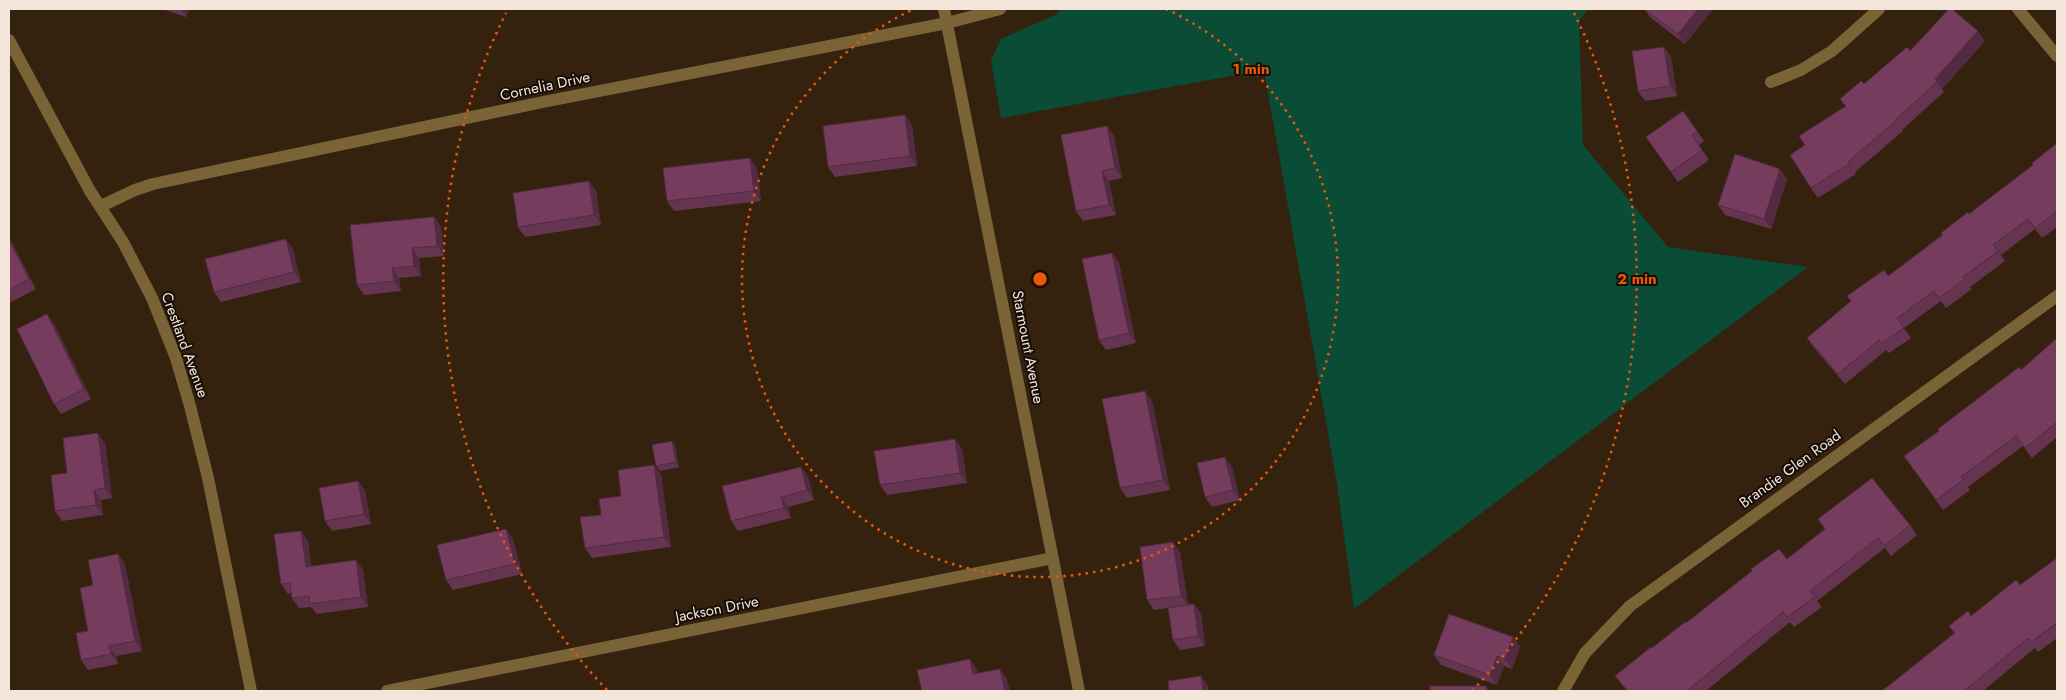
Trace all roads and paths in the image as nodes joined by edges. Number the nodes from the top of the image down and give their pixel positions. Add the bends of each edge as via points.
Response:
1 (944, 9) edge
2 (1000, 9) edge
3 (1879, 9) edge
4 (2018, 9) edge
5 (947, 23) junction
6 (9, 40) edge
7 (2057, 56) edge
8 (1771, 82) dead end
9 (101, 206) junction
10 (2057, 296) edge
11 (1053, 558) junction
12 (251, 691) edge
13 (387, 691) edge
14 (1078, 691) edge
15 (1563, 691) edge

1 - 5 street, Starmount Avenue
2 - 5 street, Cornelia Drive
3 - 8 street via 1832,51 1801,70
4 - 7 street
5 - 9 street, Cornelia Drive via 543,102 153,184
5 - 11 street, Starmount Avenue
6 - 9 street, Crestland Avenue
9 - 12 street, Crestland Avenue via 152,298 181,374 208,478
10 - 15 street, Brandie Glen Road via 1630,606 1585,653
11 - 13 street, Jackson Drive
11 - 14 street, Starmount Avenue

